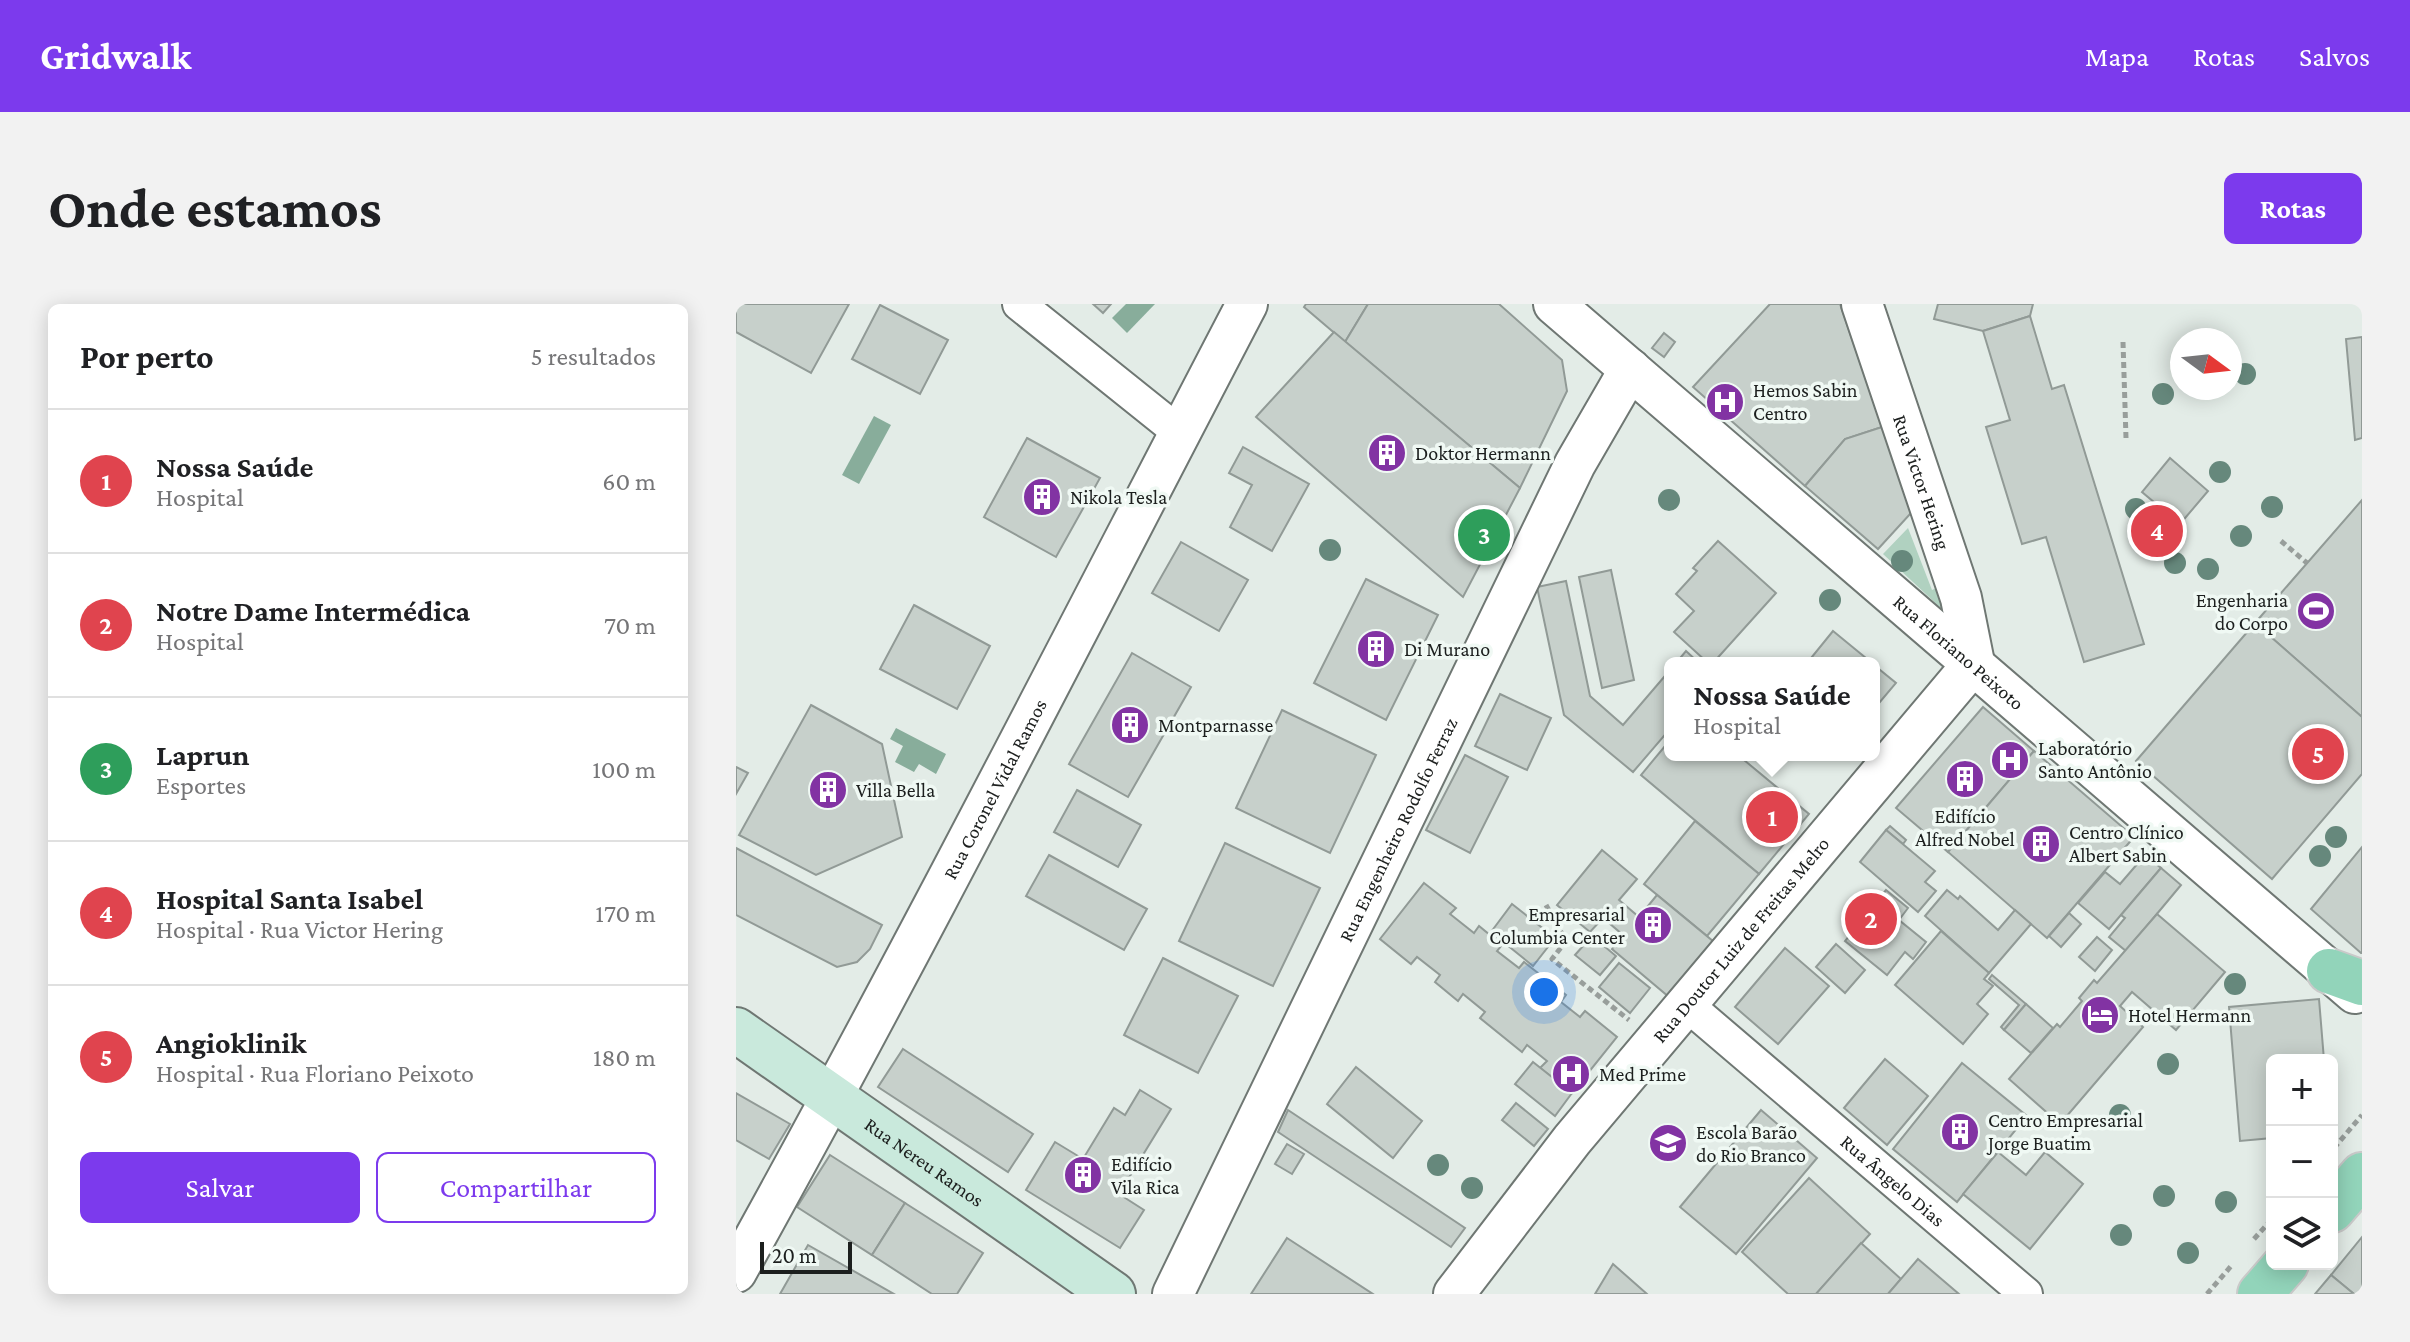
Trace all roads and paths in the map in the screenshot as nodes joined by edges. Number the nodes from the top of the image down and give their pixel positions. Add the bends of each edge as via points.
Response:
1 (1019, 304) edge
2 (1247, 304) edge
3 (1554, 304) edge
4 (1862, 304) edge
5 (2123, 342) dead end
6 (1630, 369) junction
7 (1180, 433) junction
8 (2126, 438) dead end
9 (2281, 541) dead end
10 (2307, 563) dead end
11 (1974, 663) junction
12 (1546, 905) dead end
13 (2346, 977) edge
14 (2362, 999) edge
15 (1686, 1004) junction
16 (736, 1030) edge
17 (1655, 1041) junction
18 (833, 1098) junction
19 (2362, 1115) edge
20 (2338, 1143) edge
21 (2362, 1175) edge
22 (2338, 1203) edge
23 (2281, 1270) edge
24 (736, 1272) edge
25 (1113, 1294) edge
26 (1173, 1294) edge
27 (1454, 1294) edge
28 (2026, 1294) edge
29 (2260, 1294) edge

1 - 7 street
2 - 7 street, Rua Coronel Vidal Ramos
3 - 6 street, Rua Floriano Peixoto
4 - 11 street, Rua Victor Hering via 1958,587
5 - 8 path
6 - 11 street, Rua Floriano Peixoto
6 - 26 street, Rua Engenheiro Rodolfo Ferraz via 1575,464
7 - 18 street, Rua Coronel Vidal Ramos
9 - 10 path
11 - 13 street, Rua Floriano Peixoto
11 - 15 street, Rua Doutor Luiz de Freitas Melro
12 - 17 path via 1566,941 1552,959
13 - 14 street, Rua Floriano Peixoto
15 - 17 street, Rua Doutor Luiz de Freitas Melro
15 - 28 street, Rua Ângelo Dias
16 - 18 main road, Rua Nereu Ramos
17 - 27 street, Rua Doutor Luiz de Freitas Melro via 1544,1174
18 - 24 street, Rua Coronel Vidal Ramos
18 - 25 main road, Rua Nereu Ramos
19 - 20 path
21 - 22 main road
23 - 29 main road

